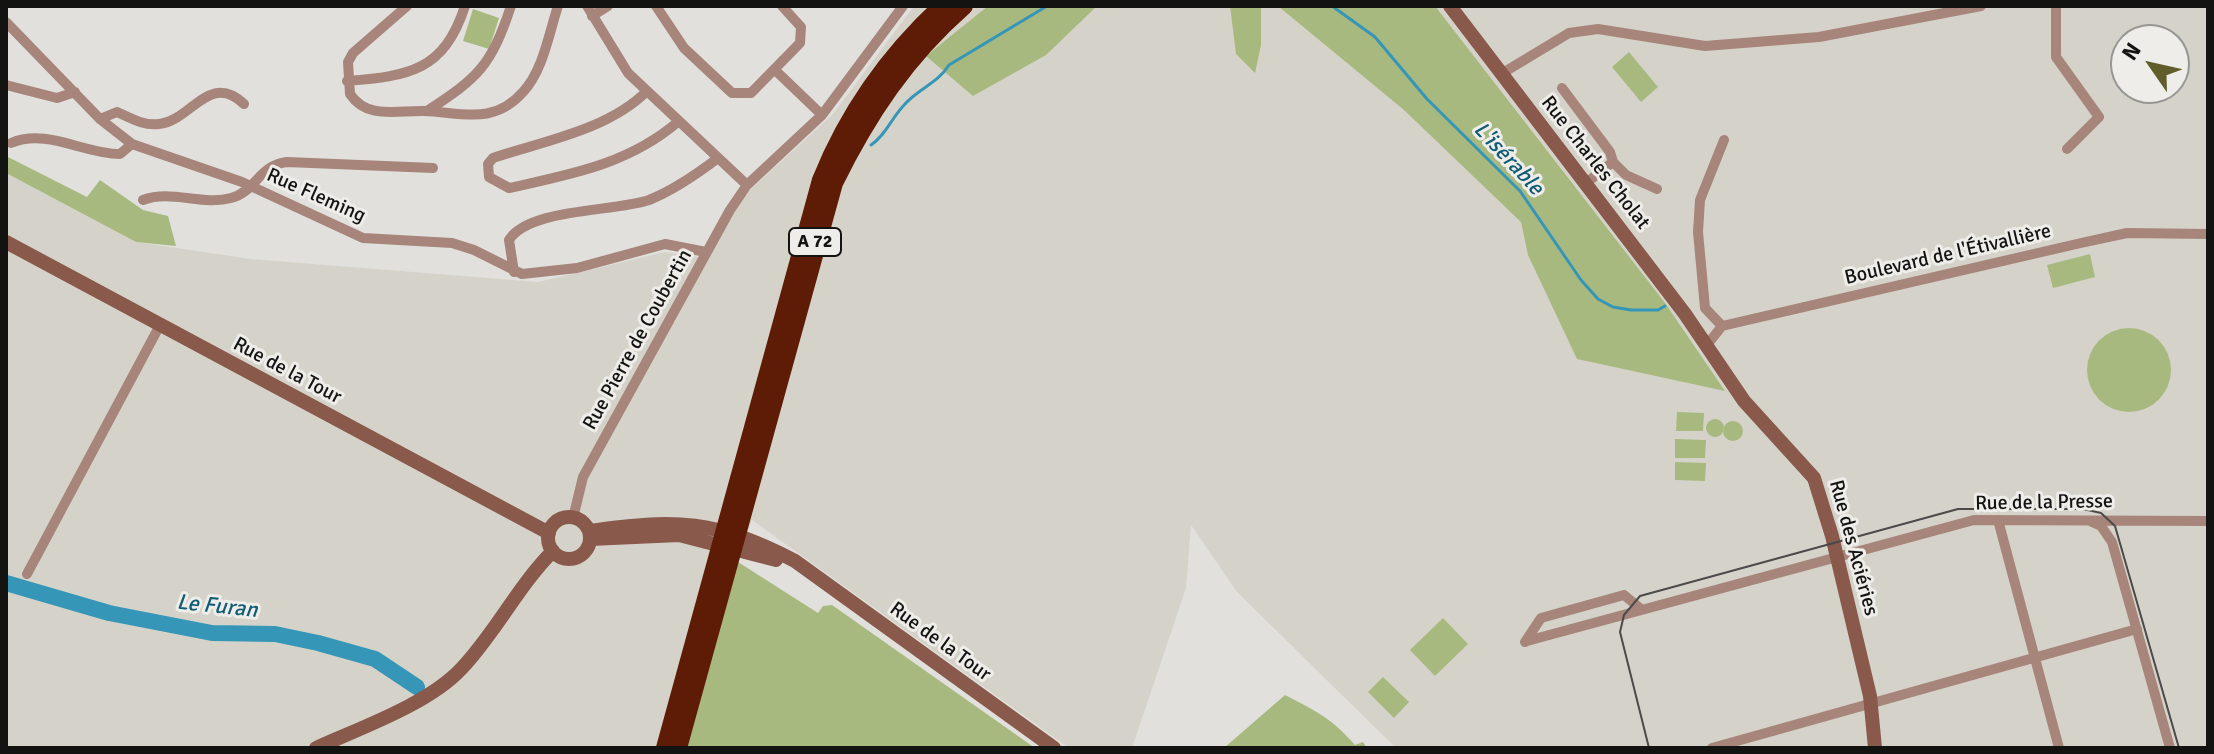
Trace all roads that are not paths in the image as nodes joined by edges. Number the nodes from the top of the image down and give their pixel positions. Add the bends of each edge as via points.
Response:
1 (407, 6) edge
2 (465, 6) edge
3 (511, 6) edge
4 (558, 6) edge
5 (608, 6) edge
6 (656, 6) edge
7 (782, 6) edge
8 (903, 6) edge
9 (942, 6) edge
10 (964, 6) edge
11 (1450, 6) edge
12 (1981, 6) edge
13 (2056, 6) edge
14 (590, 11) edge
15 (6, 22) edge
16 (775, 70) junction
17 (1501, 74) junction
18 (347, 81) junction
19 (6, 85) edge
20 (1562, 88) dead end
21 (647, 91) junction
22 (75, 92) junction
23 (244, 104) dead end
24 (427, 111) junction
25 (822, 115) junction
26 (100, 119) junction
27 (679, 121) junction
28 (1724, 140) dead end
29 (11, 143) dead end
30 (132, 144) junction
31 (2067, 149) dead end
32 (718, 158) junction
33 (1613, 162) junction
34 (433, 168) dead end
35 (1586, 183) junction
36 (747, 185) junction
37 (250, 186) junction
38 (1657, 189) dead end
39 (143, 200) dead end
40 (2208, 234) edge
41 (6, 242) edge
42 (706, 252) junction
43 (514, 272) junction
44 (1705, 308) junction
45 (1685, 314) junction
46 (160, 325) junction
47 (1722, 326) junction
48 (1707, 345) junction
49 (734, 516) junction
50 (573, 518) junction
51 (2083, 519) junction
52 (1998, 520) junction
53 (2208, 521) edge
54 (549, 533) junction
55 (589, 535) junction
56 (553, 551) junction
57 (1836, 556) junction
58 (723, 558) junction
59 (27, 574) dead end
60 (1641, 609) junction
61 (2137, 629) junction
62 (2036, 660) junction
63 (1871, 704) junction
64 (360, 728) junction
65 (327, 747) edge
66 (349, 748) edge
67 (665, 748) edge
68 (678, 748) edge
69 (1054, 748) edge
70 (1712, 748) edge
71 (1875, 748) edge
72 (2059, 748) edge
73 (2170, 748) edge

1 - 18 street via 353,53
2 - 18 street via 455,35 429,64 411,73
3 - 24 street via 496,49 481,71
4 - 24 street via 536,73 522,94 470,117
5 - 14 street
6 - 16 street via 684,48 732,93 751,93
7 - 16 street via 801,27 802,37
8 - 25 street, Rue Pierre de Coubertin
9 - 49 highway, A 72 via 884,69 826,166 803,234
10 - 49 highway, A 72 via 894,79 862,126 834,183
11 - 17 street, Rue Charles Cholat
12 - 17 street via 1819,37 1711,46 1598,29 1569,33
13 - 31 street via 2056,57 2099,117
14 - 21 street via 628,73
15 - 22 street, Rue Fleming
16 - 25 street
17 - 35 street, Rue Charles Cholat
18 - 24 street via 361,107
19 - 22 street via 57,98
20 - 33 street
21 - 27 street
21 - 27 street via 615,116 493,158 489,177 509,188 602,168 640,150
22 - 26 street, Rue Fleming
23 - 26 street via 224,93 207,96 158,125 117,112
25 - 36 street, Rue Pierre de Coubertin
26 - 30 street, Rue Fleming
27 - 32 street
28 - 44 street via 1700,200
29 - 30 street via 67,142 107,154 120,154
30 - 37 street, Rue Fleming
32 - 36 street
32 - 43 street via 648,200 525,224 509,240
33 - 35 street
33 - 38 street via 1626,175
34 - 37 street via 287,162 264,169
35 - 45 street, Rue Charles Cholat
36 - 42 street, Rue Pierre de Coubertin
37 - 39 street via 231,198 156,195
37 - 43 street, Rue Fleming via 363,238 452,243
40 - 47 street, Boulevard de l'Étivallière via 2127,233
41 - 46 street, Rue de la Tour
42 - 43 street via 665,244 577,268
42 - 50 street, Rue Pierre de Coubertin via 583,477
44 - 45 street
44 - 47 street
45 - 48 street, Rue Charles Cholat
46 - 54 street, Rue de la Tour
46 - 59 street
47 - 48 street
48 - 57 street, Rue des Aciéries via 1744,401 1814,478
49 - 58 highway, A 72
50 - 54 street via 556,523
50 - 55 street
51 - 52 street, Rue de la Presse
51 - 53 street, Rue de la Presse
51 - 61 street via 2101,526 2112,542
52 - 57 street, Rue de la Presse via 1964,522
52 - 62 street
54 - 56 street
55 - 56 street via 584,553 573,559
55 - 69 street, Rue de la Tour via 679,535 803,568
56 - 64 street via 461,669 438,688
57 - 60 street, Rue de la Presse
57 - 63 street, Rue des Aciéries
58 - 67 highway, A 72
58 - 68 highway, A 72
60 - 60 street, Rue de la Presse via 1624,595 1541,618 1527,641
61 - 62 street
61 - 73 street
62 - 63 street
62 - 72 street
63 - 70 street
63 - 71 street, Rue des Aciéries
64 - 65 street
64 - 66 street

